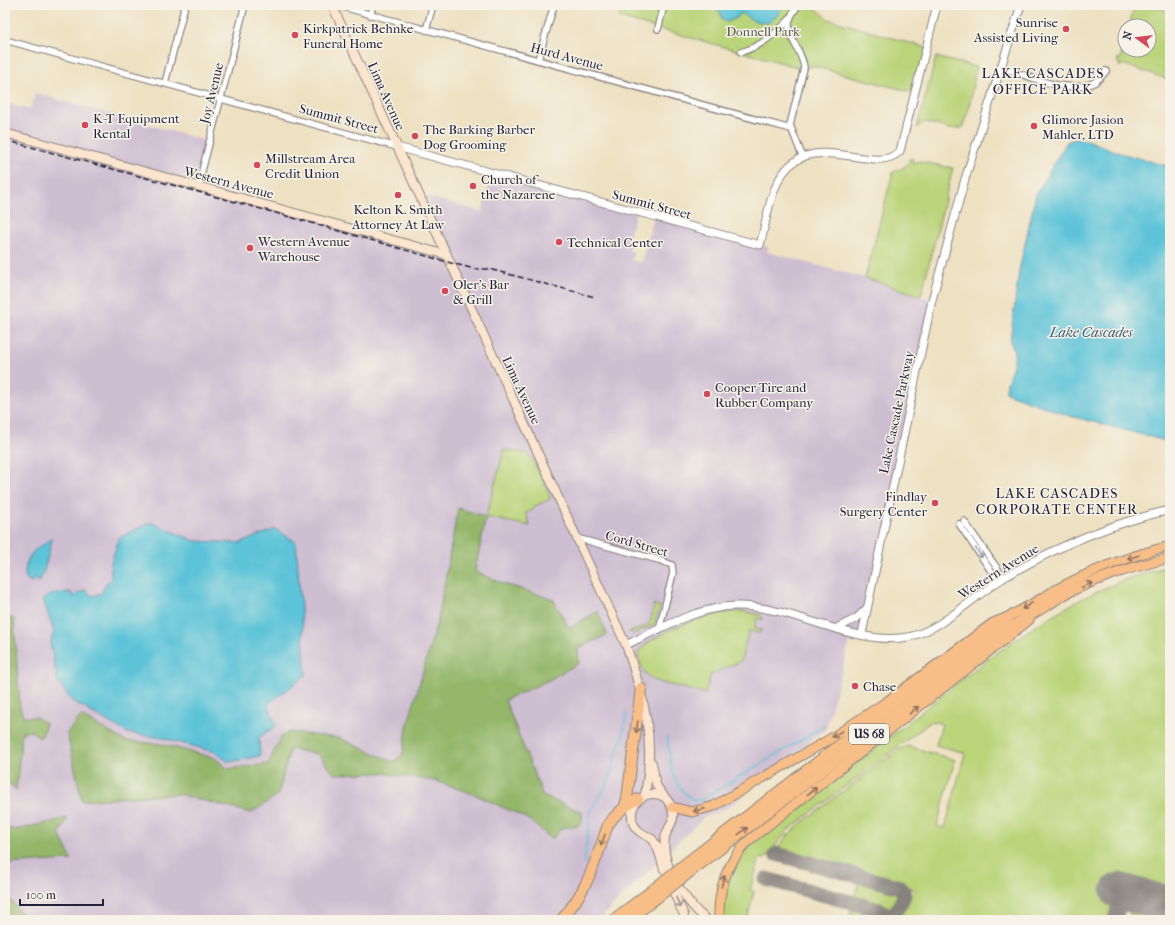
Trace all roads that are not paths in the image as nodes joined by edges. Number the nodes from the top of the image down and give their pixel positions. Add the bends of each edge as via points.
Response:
1 (185, 5) edge
2 (245, 5) edge
3 (332, 5) edge
4 (336, 5) edge
5 (373, 5) edge
6 (433, 5) edge
7 (554, 5) edge
8 (664, 5) edge
9 (798, 5) edge
10 (938, 5) edge
11 (1021, 5) edge
12 (370, 15) junction
13 (790, 18) junction
14 (658, 29) dead end
15 (426, 30) junction
16 (5, 40) edge
17 (741, 52) dead end
18 (538, 60) junction
19 (1001, 67) junction
20 (1106, 71) dead end
21 (165, 82) junction
22 (221, 99) junction
23 (791, 129) junction
24 (5, 133) edge
25 (397, 147) junction
26 (803, 158) junction
27 (198, 186) junction
28 (446, 255) junction
29 (1170, 510) edge
30 (961, 523) dead end
31 (576, 538) junction
32 (1170, 546) edge
33 (1170, 558) edge
34 (1001, 580) junction
35 (1052, 602) junction
36 (868, 606) junction
37 (1008, 618) junction
38 (837, 628) junction
39 (659, 630) junction
40 (862, 634) junction
41 (626, 645) junction
42 (641, 688) junction
43 (650, 754) junction
44 (641, 797) junction
45 (664, 797) junction
46 (672, 807) junction
47 (624, 808) junction
48 (688, 868) junction
49 (657, 892) junction
50 (562, 920) edge
51 (613, 920) edge
52 (628, 920) edge
53 (683, 920) edge
54 (707, 920) edge
55 (719, 920) edge

1 - 21 street
2 - 22 street, Joy Avenue
3 - 25 main road, Lima Avenue
4 - 12 street, Hurd Avenue
5 - 12 street
6 - 15 street
7 - 18 street
8 - 14 street
9 - 13 street
10 - 26 street via 900,151 894,156 880,159 823,153
11 - 19 street, Lake Cascade Parkway
12 - 15 street, Hurd Avenue
13 - 17 street via 767,40 755,48
13 - 23 street via 791,34 803,59 804,68 790,122
15 - 18 street, Hurd Avenue
16 - 21 street, Summit Street
18 - 23 street, Hurd Avenue
19 - 20 street via 1071,87 1095,82
19 - 36 street, Lake Cascade Parkway via 965,179 932,300
21 - 22 street, Summit Street
22 - 25 street, Summit Street
22 - 27 street, Joy Avenue
23 - 26 street
24 - 27 main road, Western Avenue
25 - 26 street, Summit Street via 760,245 780,178 793,163
25 - 28 main road, Lima Avenue
27 - 28 main road, Western Avenue
28 - 31 main road, Lima Avenue
29 - 34 street, Western Avenue via 1096,532 1055,550
30 - 34 street
31 - 39 street, Cord Street via 672,565 673,573
31 - 41 main road, Lima Avenue
32 -> 37 highway, US 68 via 1123,560 1084,576 1047,594
35 -> 33 highway, US 68 via 1109,576
34 - 40 street, Western Avenue via 917,634 896,638
48 -> 35 highway, US 68 via 978,651
55 -> 35 highway via 719,897 725,874 748,841
36 - 38 street via 857,618
36 - 40 street, Lake Cascade Parkway
37 -> 46 highway via 993,623 889,700 835,736 714,806 692,812
37 - 48 highway, US 68 via 925,679
38 - 39 street via 765,608 737,606 700,612
38 - 40 street
39 - 41 street
41 - 42 main road, Lima Avenue
42 - 43 main road, Lima Avenue via 647,716
42 -> 47 highway
43 - 44 main road, Lima Avenue
43 - 45 main road via 656,784
44 - 45 main road via 651,794
44 - 47 highway
44 -> 53 main road, Lima Avenue via 634,805 632,820 640,832 653,840 684,915
45 - 46 main road
46 - 54 main road via 673,820 665,837 667,864 689,903
47 -> 50 highway via 613,816 608,825 585,888 576,904
48 - 49 highway, US 68, bridge
49 - 51 highway, US 68
49 - 52 highway, US 68

